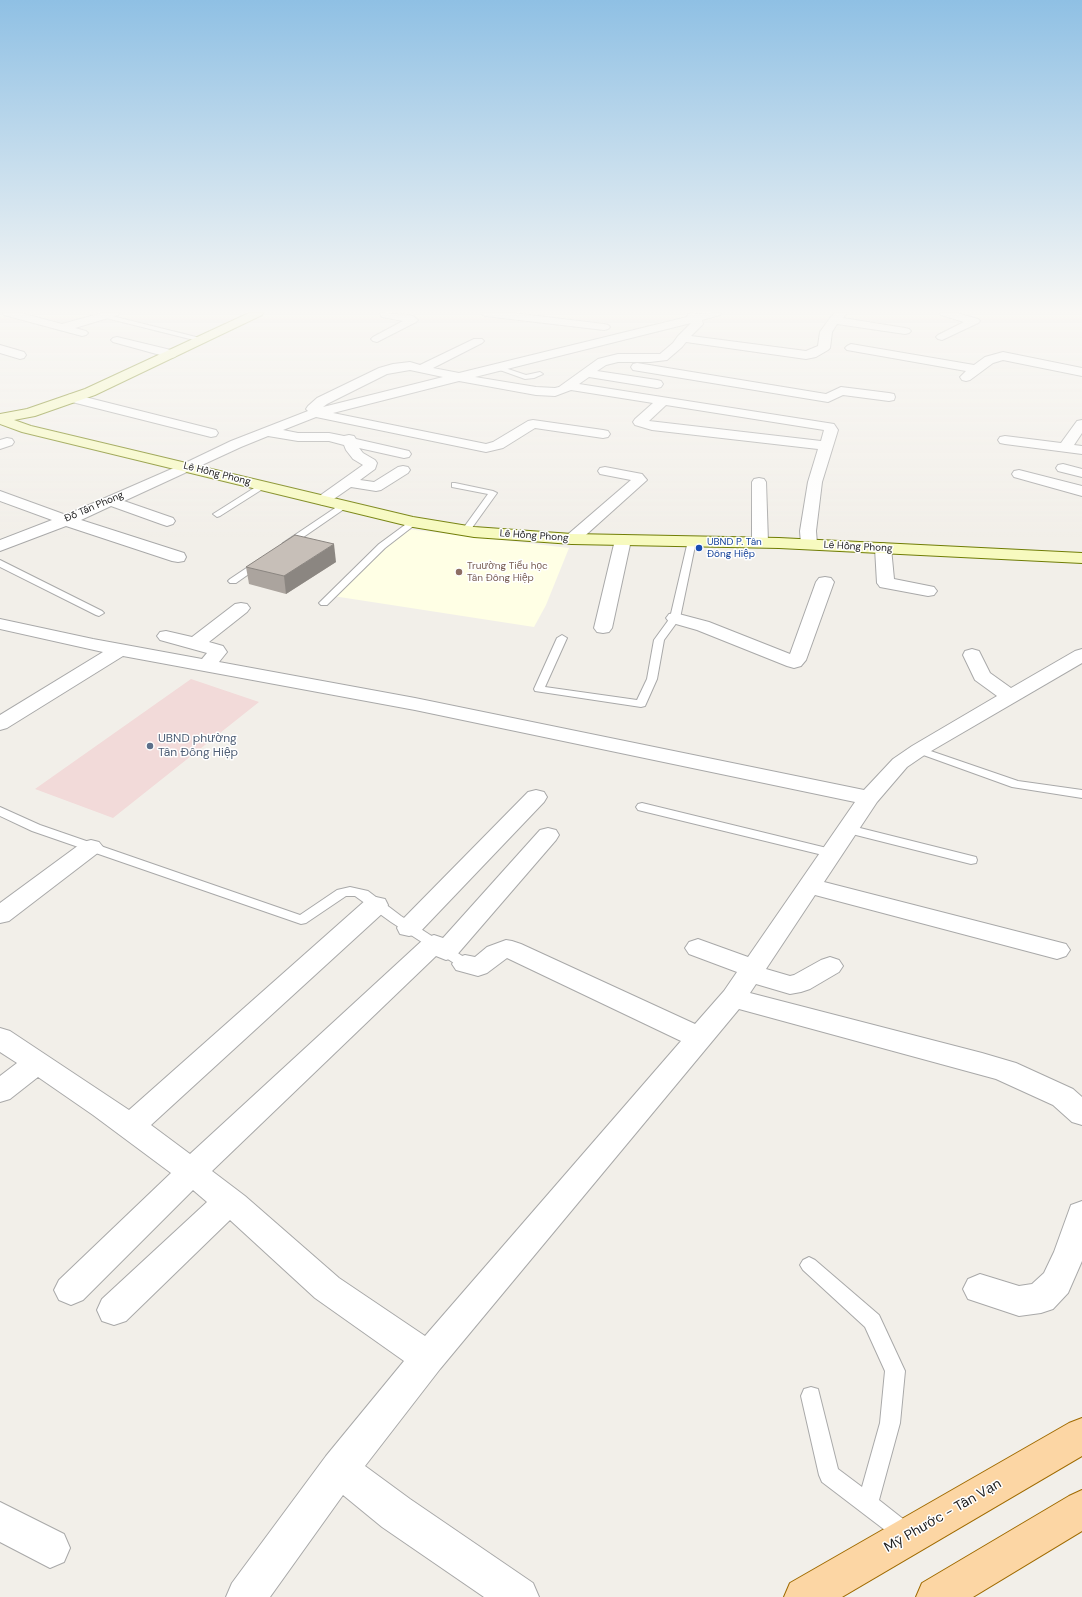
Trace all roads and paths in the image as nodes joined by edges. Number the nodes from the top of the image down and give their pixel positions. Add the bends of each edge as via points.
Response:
1 (101, 388) edge
2 (351, 388) edge
3 (414, 388) edge
4 (518, 388) edge
5 (566, 388) edge
6 (578, 388) edge
7 (762, 388) edge
8 (888, 397) dead end
9 (73, 398) junction
10 (828, 398) junction
11 (663, 401) junction
12 (818, 408) dead end
13 (315, 409) junction
14 (0, 419) edge
15 (356, 422) junction
16 (1082, 424) edge
17 (267, 432) junction
18 (211, 433) dead end
19 (602, 434) dead end
20 (1005, 440) dead end
21 (349, 442) junction
22 (826, 446) junction
23 (1064, 448) junction
24 (1082, 450) edge
25 (404, 454) dead end
26 (188, 467) junction
27 (1064, 468) dead end
28 (403, 470) dead end
29 (604, 471) dead end
30 (1082, 473) edge
31 (1019, 474) dead end
32 (348, 482) junction
33 (759, 482) dead end
34 (265, 485) junction
35 (454, 485) dead end
36 (1082, 491) edge
37 (0, 496) edge
38 (323, 500) junction
39 (111, 501) junction
40 (344, 505) junction
41 (217, 514) dead end
42 (65, 520) junction
43 (167, 521) dead end
44 (413, 522) junction
45 (466, 530) junction
46 (295, 539) junction
47 (572, 539) junction
48 (622, 540) junction
49 (692, 540) junction
50 (310, 542) edge
51 (760, 542) junction
52 (810, 544) junction
53 (0, 546) edge
54 (883, 548) junction
55 (178, 557) dead end
56 (1082, 558) edge
57 (0, 563) edge
58 (233, 581) dead end
59 (824, 582) dead end
60 (928, 591) dead end
61 (324, 602) dead end
62 (241, 608) dead end
63 (98, 613) dead end
64 (675, 618) junction
65 (0, 624) edge
66 (603, 628) dead end
67 (166, 636) dead end
68 (562, 638) dead end
69 (195, 644) junction
70 (120, 650) junction
71 (972, 655) dead end
72 (1082, 655) edge
73 (206, 666) junction
74 (1011, 696) junction
75 (0, 724) edge
76 (919, 750) junction
77 (1082, 794) edge
78 (536, 797) dead end
79 (869, 798) junction
80 (642, 807) dead end
81 (0, 811) edge
82 (848, 830) junction
83 (548, 835) dead end
84 (90, 847) junction
85 (831, 853) junction
86 (971, 860) dead end
87 (809, 886) junction
88 (376, 905) junction
89 (0, 915) edge
90 (409, 928) junction
91 (698, 948) dead end
92 (1057, 950) dead end
93 (448, 953) junction
94 (830, 966) dead end
95 (751, 971) junction
96 (733, 998) junction
97 (0, 1038) edge
98 (699, 1038) junction
99 (37, 1063) junction
100 (0, 1091) edge
101 (1082, 1114) edge
102 (130, 1126) junction
103 (191, 1172) junction
104 (230, 1201) junction
105 (1082, 1214) edge
106 (809, 1265) dead end
107 (980, 1289) dead end
108 (71, 1290) dead end
109 (114, 1310) dead end
110 (428, 1358) junction
111 (811, 1396) dead end
112 (1082, 1436) edge
113 (339, 1469) junction
114 (867, 1504) junction
115 (1082, 1509) edge
116 (0, 1521) edge
117 (909, 1536) junction
118 (50, 1548) dead end
119 (246, 1597) edge
120 (519, 1597) edge
121 (804, 1597) edge
122 (936, 1597) edge

1 - 9 main road
2 - 13 street via 328,398
3 - 13 street
4 - 5 street via 546,393
6 - 11 street
7 - 10 street
8 - 10 street via 841,390
9 - 14 main road via 30,413
9 - 18 street
10 - 12 street
11 - 22 street via 829,427 831,430
11 - 22 street via 640,422 652,426
13 - 15 street
13 - 17 street, Đỗ Tấn Phong
14 - 26 main road, Lê Hồng Phong via 27,429
15 - 19 street via 486,448 498,445 533,424
15 - 21 street
16 - 23 street
17 - 21 street via 325,436
17 - 26 street, Đỗ Tấn Phong
20 - 23 street
21 - 25 street
21 - 32 street via 358,456 370,463 370,466
22 - 52 street via 815,482 808,531
23 - 24 street
26 - 34 main road, Lê Hồng Phong
26 - 39 street, Đỗ Tấn Phong
27 - 30 street
28 - 32 street via 376,487
29 - 47 street via 637,477 640,480
31 - 36 street
32 - 38 street
33 - 51 street
34 - 38 main road, Lê Hồng Phong
34 - 41 lane
35 - 45 lane via 493,493
37 - 42 street
38 - 40 main road, Lê Hồng Phong
39 - 42 street, Đỗ Tấn Phong
39 - 43 street
40 - 44 main road, Lê Hồng Phong
40 - 46 lane
42 - 53 street, Đỗ Tấn Phong
42 - 55 street
44 - 45 main road, Lê Hồng Phong
44 - 61 lane via 382,546
45 - 47 main road, Lê Hồng Phong
46 - 50 lane
46 - 58 lane
47 - 48 main road, Lê Hồng Phong
48 - 49 main road, Lê Hồng Phong
48 - 66 street
49 - 51 main road, Lê Hồng Phong
49 - 64 lane
51 - 52 main road, Lê Hồng Phong
52 - 54 main road, Lê Hồng Phong
54 - 56 main road, Lê Hồng Phong
54 - 60 street via 886,583
57 - 63 lane
59 - 64 street via 797,660 794,662 703,626
62 - 69 street
64 - 68 lane via 659,640 652,679 641,704 539,689
65 - 70 street
67 - 69 street
69 - 73 street via 218,652
70 - 73 street
70 - 75 street
71 - 74 street via 982,676
72 - 74 street
73 - 79 street via 415,704
74 - 76 street
76 - 77 lane via 1016,784
76 - 79 street via 900,763
78 - 90 street
79 - 82 street
80 - 85 lane
81 - 84 lane via 36,828
82 - 85 street
82 - 86 lane
83 - 93 street
84 - 88 lane via 301,920 342,893 350,891 363,894
84 - 89 street
85 - 87 street
87 - 92 street
87 - 95 street
88 - 90 lane
88 - 102 street
90 - 93 lane
91 - 95 street
93 - 98 street via 478,968 496,953 506,949 512,950
93 - 103 street
94 - 95 street via 801,983 790,985
95 - 96 street
96 - 98 street
96 - 101 street via 982,1063 1063,1097
97 - 99 street
98 - 110 street
99 - 100 street
99 - 102 street
102 - 103 street
103 - 104 street
103 - 108 street
104 - 109 street
104 - 110 street via 327,1288
105 - 107 street via 1070,1252 1056,1283 1041,1298 1019,1300
106 - 114 lane via 872,1321 895,1372 890,1423
110 - 113 street
111 - 114 lane via 829,1476
112 - 117 main road, Mỹ Phước - Tân Vạn
113 - 119 street
113 - 120 street via 396,1513
114 - 117 lane
115 - 122 main road
116 - 118 street
117 - 121 main road, Mỹ Phước - Tân Vạn

